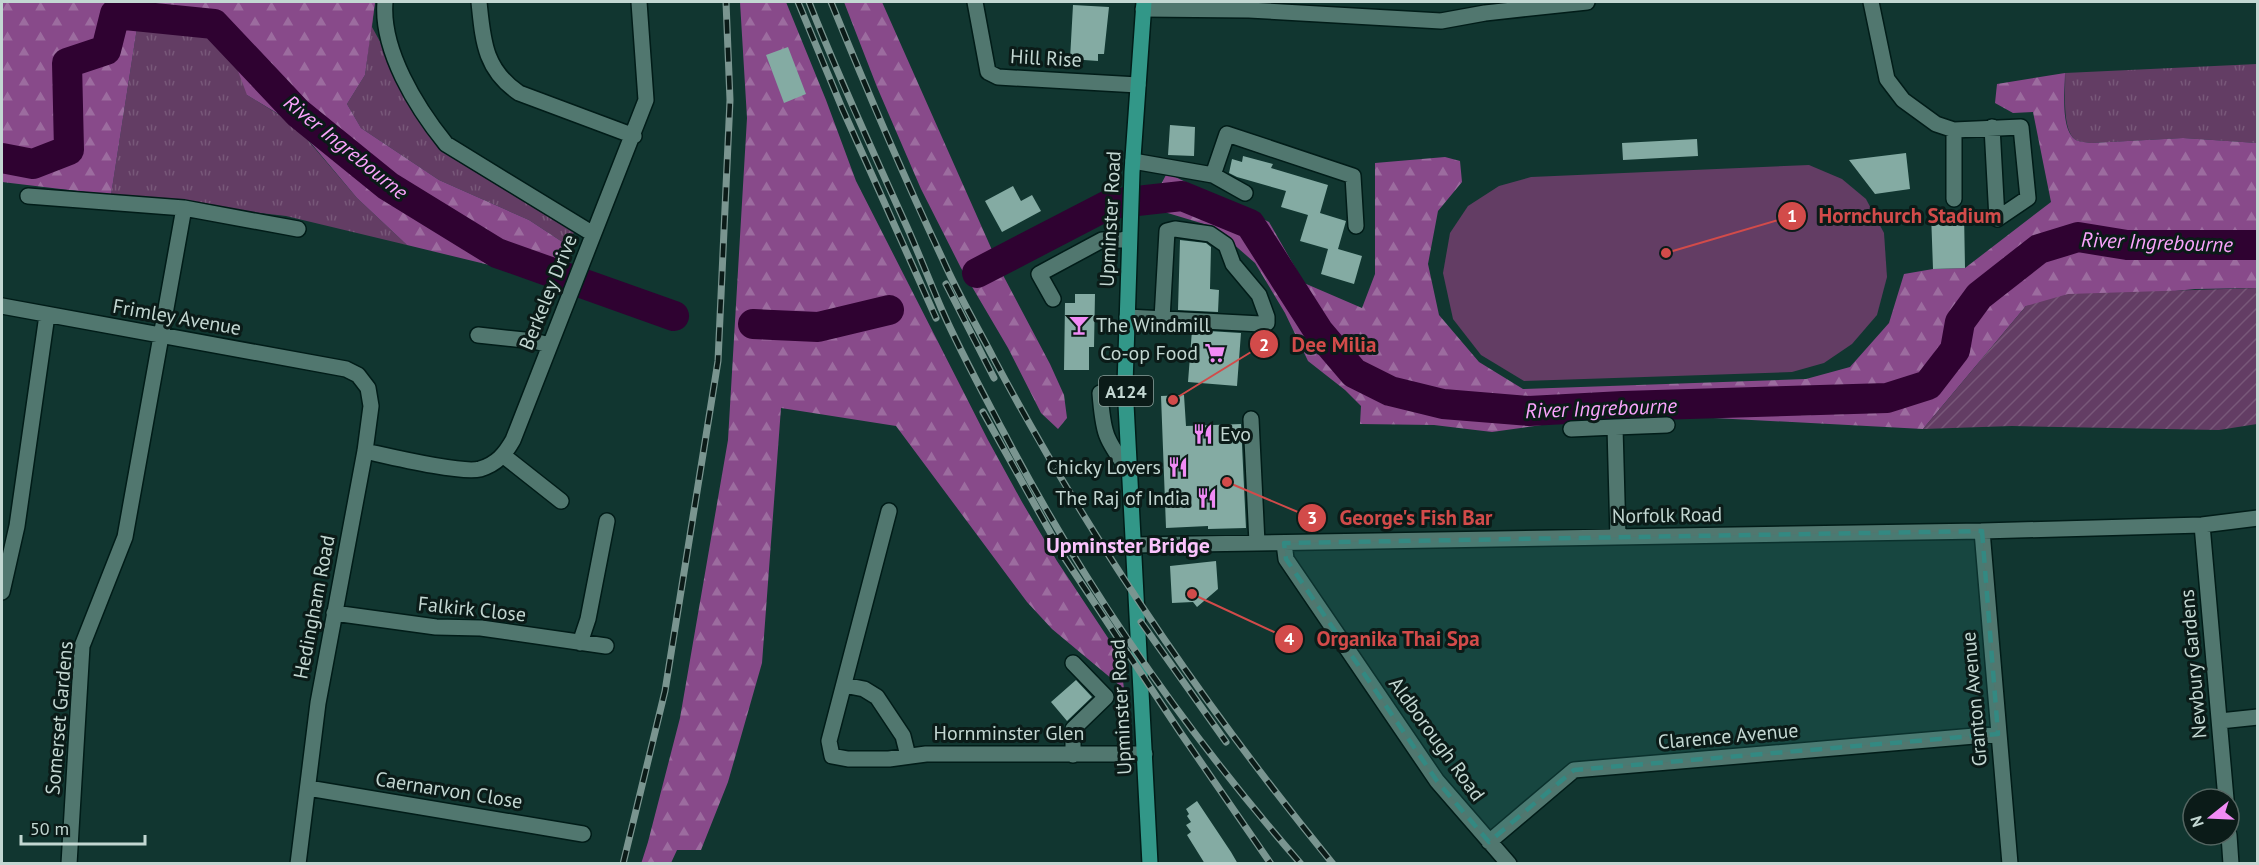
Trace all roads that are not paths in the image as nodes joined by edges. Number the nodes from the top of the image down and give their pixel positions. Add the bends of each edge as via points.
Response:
1 (385, 2) edge
2 (479, 2) edge
3 (639, 2) edge
4 (975, 2) edge
5 (1587, 2) edge
6 (1871, 2) edge
7 (1143, 5) edge
8 (1138, 85) junction
9 (1992, 127) junction
10 (1953, 130) junction
11 (634, 136) junction
12 (1133, 161) junction
13 (1213, 175) junction
14 (1245, 193) dead end
15 (28, 195) dead end
16 (1954, 200) dead end
17 (184, 208) junction
18 (1356, 226) dead end
19 (298, 229) dead end
20 (1129, 238) junction
21 (590, 241) junction
22 (1053, 299) dead end
23 (2, 306) edge
24 (47, 315) junction
25 (1127, 317) junction
26 (1162, 320) junction
27 (161, 334) junction
28 (478, 335) dead end
29 (549, 345) junction
30 (346, 369) joint
31 (1126, 393) junction
32 (1251, 419) dead end
33 (1667, 425) dead end
34 (1615, 427) junction
35 (1571, 429) dead end
36 (365, 452) junction
37 (504, 456) junction
38 (1129, 471) junction
39 (561, 501) dead end
40 (889, 511) dead end
41 (2258, 518) edge
42 (607, 521) dead end
43 (2202, 525) junction
44 (1982, 531) junction
45 (1618, 537) junction
46 (1257, 543) junction
47 (1284, 543) junction
48 (1132, 545) junction
49 (2, 592) edge
50 (334, 613) junction
51 (580, 643) junction
52 (606, 646) dead end
53 (1073, 663) dead end
54 (844, 685) junction
55 (2258, 717) edge
56 (2220, 721) junction
57 (1998, 734) junction
58 (1145, 754) junction
59 (1073, 755) junction
60 (908, 756) junction
61 (2225, 787) edge
62 (308, 788) junction
63 (584, 834) dead end
64 (1489, 842) junction
65 (2230, 847) edge
66 (69, 864) edge
67 (298, 864) edge
68 (1150, 864) edge
69 (1509, 864) edge
70 (2010, 864) edge
71 (2231, 864) edge

1 - 21 street via 389,44 405,80 446,144
2 - 11 street via 489,60 508,86
3 - 11 street, Berkeley Drive via 646,100
4 - 8 street, Hill Rise via 988,72 998,77
5 - 7 street via 1441,21
6 - 10 street via 1887,79 1903,100 1936,124
7 - 8 main road, Upminster Road / A124
8 - 12 main road, Upminster Road / A124
9 - 9 street via 1997,219 2028,198 2021,127
9 - 10 street
10 - 16 street
11 - 21 street, Berkeley Drive
12 - 13 street
12 - 20 main road, Upminster Road / A124
13 - 14 street
13 - 18 street via 1227,134 1353,176
15 - 17 street
17 - 19 street
17 - 27 street, Somerset Gardens
20 - 22 street via 1102,240 1039,274
20 - 25 main road, Upminster Road / A124
21 - 29 street, Berkeley Drive
23 - 24 street, Frimley Avenue
24 - 27 street, Frimley Avenue
24 - 49 street via 17,526
25 - 26 street
25 - 31 main road, Upminster Road / A124
26 - 26 street via 1261,324 1267,322 1267,317 1259,295 1233,264 1226,245 1210,234 1174,230 1167,231
27 - 30 street, Frimley Avenue
27 - 66 street, Somerset Gardens via 125,537 82,646
28 - 29 street
29 - 37 street, Berkeley Drive
30 - 36 street, Hedingham Road via 358,375 368,388 371,406
31 - 38 main road, Upminster Road / A124
31 - 38 street via 1100,393 1102,425 1109,444
32 - 46 street
33 - 34 street
34 - 35 street
34 - 45 street
36 - 37 street via 477,470
36 - 50 street, Hedingham Road
37 - 39 street
38 - 48 main road, Upminster Road / A124
40 - 54 street, Hornminster Glen
41 - 43 street, Norfolk Road
42 - 51 street
43 - 44 street, Norfolk Road
43 - 56 street, Newbury Gardens
44 - 45 street, Norfolk Road
44 - 57 street, Granton Avenue
45 - 47 street, Norfolk Road
46 - 47 street, Norfolk Road
46 - 48 street, Norfolk Road
47 - 64 street, Aldborough Road via 1286,559 1430,771
48 - 58 main road, Upminster Road / A124
50 - 51 street, Falkirk Close
50 - 62 street, Hedingham Road
51 - 52 street, Falkirk Close
53 - 59 street via 1106,697 1073,729
54 - 60 street, Hornminster Glen via 864,688 877,697 903,736
54 - 60 street, Hornminster Glen via 829,741 832,756
55 - 56 street
56 - 61 street, Newbury Gardens
57 - 64 street, Clarence Avenue via 1574,770
57 - 70 street, Granton Avenue
58 - 59 street, Hornminster Glen
58 - 68 main road, Upminster Road / A124
59 - 60 street, Hornminster Glen
62 - 63 street, Caernarvon Close
62 - 67 street, Hedingham Road
64 - 69 street, Aldborough Road
65 - 71 street

